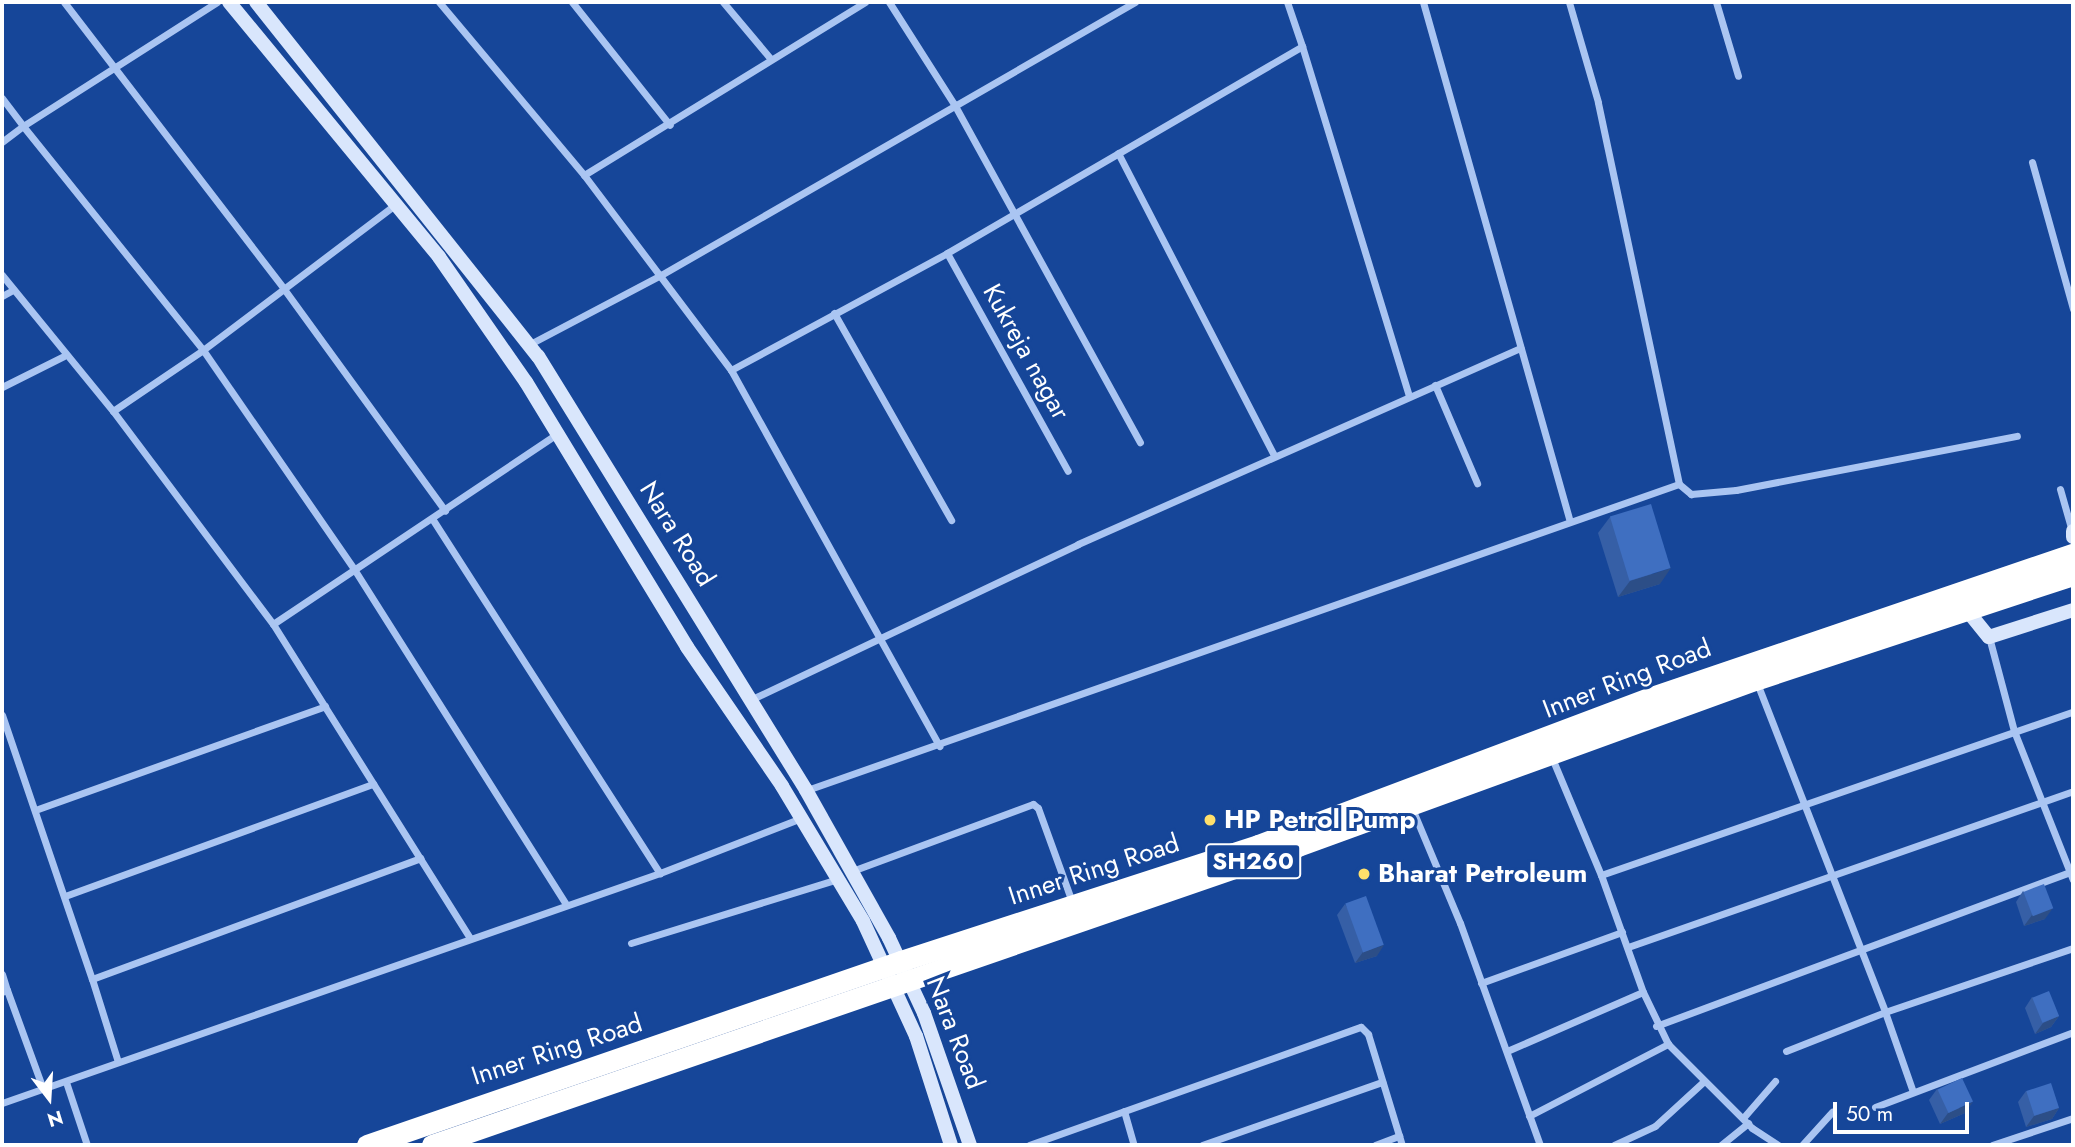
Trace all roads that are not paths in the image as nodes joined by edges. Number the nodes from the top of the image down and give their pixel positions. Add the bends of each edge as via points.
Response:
1 (64, 2) edge
2 (217, 2) edge
3 (229, 2) edge
4 (256, 2) edge
5 (439, 2) edge
6 (572, 2) edge
7 (723, 2) edge
8 (865, 2) edge
9 (889, 2) edge
10 (1135, 2) edge
11 (1287, 2) edge
12 (1423, 2) edge
13 (1569, 2) edge
14 (1716, 2) edge
15 (1302, 46) junction
16 (770, 58) junction
17 (116, 69) junction
18 (1738, 76) dead end
19 (2, 98) edge
20 (954, 104) junction
21 (670, 124) junction
22 (23, 126) junction
23 (2, 142) edge
24 (1118, 153) junction
25 (2032, 162) dead end
26 (584, 175) junction
27 (396, 204) junction
28 (1015, 213) junction
29 (947, 253) junction
30 (2, 275) edge
31 (661, 275) junction
32 (284, 289) junction
33 (13, 290) junction
34 (2, 296) edge
35 (2073, 309) edge
36 (834, 313) junction
37 (530, 344) junction
38 (1521, 348) junction
39 (203, 350) junction
40 (64, 356) junction
41 (731, 370) junction
42 (1435, 386) junction
43 (2, 387) edge
44 (1409, 396) junction
45 (113, 411) junction
46 (557, 433) junction
47 (2017, 436) dead end
48 (1140, 442) dead end
49 (1274, 455) junction
50 (1068, 471) dead end
51 (1477, 483) dead end
52 (1679, 484) junction
53 (2060, 489) dead end
54 (2073, 494) edge
55 (2063, 498) junction
56 (445, 511) junction
57 (433, 520) junction
58 (951, 520) dead end
59 (1570, 522) junction
60 (2073, 531) edge
61 (2073, 537) edge
62 (2073, 554) edge
63 (354, 569) junction
64 (2073, 575) edge
65 (1966, 609) junction
66 (2073, 610) edge
67 (273, 624) junction
68 (1989, 637) junction
69 (881, 638) junction
70 (1755, 680) junction
71 (750, 700) junction
72 (325, 706) junction
73 (2073, 712) edge
74 (2, 715) edge
75 (2014, 731) junction
76 (939, 746) junction
77 (1550, 753) junction
78 (373, 784) junction
79 (806, 790) junction
80 (2073, 791) edge
81 (1806, 803) junction
82 (2040, 803) junction
83 (1410, 804) junction
84 (38, 808) junction
85 (801, 818) junction
86 (420, 859) junction
87 (660, 873) junction
88 (845, 875) junction
89 (1601, 875) junction
90 (2072, 875) edge
91 (1834, 876) junction
92 (65, 896) junction
93 (566, 904) junction
94 (1074, 906) junction
95 (1622, 932) junction
96 (469, 937) junction
97 (631, 943) dead end
98 (1628, 947) junction
99 (1863, 947) junction
100 (2073, 948) edge
101 (2, 974) edge
102 (897, 974) junction
103 (93, 979) junction
104 (1481, 983) junction
105 (5, 991) edge
106 (1643, 992) junction
107 (1885, 1012) junction
108 (1656, 1026) junction
109 (2073, 1032) edge
110 (1668, 1044) junction
111 (1507, 1051) junction
112 (1786, 1051) dead end
113 (118, 1062) junction
114 (66, 1082) junction
115 (1382, 1082) junction
116 (1703, 1082) junction
117 (1775, 1082) dead end
118 (43, 1089) junction
119 (1912, 1089) junction
120 (2, 1103) edge
121 (1875, 1107) dead end
122 (1124, 1111) junction
123 (1832, 1112) dead end
124 (1530, 1116) junction
125 (2073, 1118) edge
126 (1745, 1121) junction
127 (1399, 1136) junction
128 (87, 1145) edge
129 (367, 1145) edge
130 (432, 1145) edge
131 (951, 1145) edge
132 (970, 1145) edge
133 (1029, 1145) edge
134 (1134, 1145) edge
135 (1202, 1145) edge
136 (1375, 1145) edge
137 (1402, 1145) edge
138 (1540, 1145) edge
139 (1614, 1145) edge
140 (1721, 1145) edge
141 (1778, 1145) edge
142 (1802, 1145) edge
143 (1992, 1145) edge

1 - 17 street
2 - 17 street
3 - 27 main road, Nara Road
4 - 37 main road, Nara Road
5 - 26 street
6 - 21 street
7 - 16 street
8 - 16 street
9 - 20 street
10 - 20 street
11 - 15 street
12 - 38 street
13 - 52 street via 1598,102
14 - 18 street
15 - 24 street
15 - 44 street
16 - 21 street
17 - 22 street
17 - 32 street
19 - 22 street
20 - 28 street
20 - 31 street
21 - 26 street
22 - 23 street
22 - 39 street
24 - 28 street
24 - 49 street
25 - 35 street
26 - 31 street
27 - 32 street
27 - 46 main road, Nara Road via 439,257
28 - 29 street
28 - 48 street
29 - 36 street
29 - 50 street, Kukreja nagar
30 - 33 street
31 - 37 street
31 - 41 street
32 - 39 street
32 - 56 street
33 - 34 street
33 - 40 street
36 - 41 street
36 - 58 street
37 - 71 main road, Nara Road
38 - 42 street
38 - 59 street
39 - 45 street
39 - 63 street
40 - 43 street
40 - 45 street
41 - 69 street
42 - 44 street
42 - 51 street
44 - 49 street
45 - 67 street
46 - 56 street
46 - 85 main road, Nara Road via 687,647
47 - 52 street via 1736,490 1691,494
49 - 69 street
52 - 59 street
53 - 55 street
54 - 55 street
55 - 60 street
56 - 57 street
57 - 63 street
57 - 87 street
59 - 76 street
60 - 61 main road
62 - 94 highway, Inner Ring Road via 1649,698 1258,845
63 - 67 street
63 - 93 street
64 - 65 highway, Inner Ring Road / SH260
65 - 68 main road
65 - 70 highway, Inner Ring Road / SH260
66 - 68 main road
67 - 72 street
68 - 75 street
69 - 71 street
69 - 76 street
70 - 77 highway, Inner Ring Road / SH260
70 - 81 street
71 - 79 main road, Nara Road
72 - 78 street
72 - 84 street
73 - 75 street
74 - 84 street
75 - 81 street
75 - 82 street
76 - 79 street
77 - 83 highway, Inner Ring Road / SH260
77 - 89 street
78 - 86 street
78 - 92 street
79 - 88 main road, Nara Road
80 - 82 street
81 - 89 street
81 - 91 street
82 - 90 street
82 - 91 street
83 - 102 highway, Inner Ring Road / SH260
83 - 104 street
84 - 92 street
85 - 87 street
85 - 88 main road, Nara Road
86 - 96 street
86 - 103 street
87 - 93 street
88 - 94 street via 1033,804
88 - 97 street
88 - 102 main road, Nara Road
89 - 95 street
90 - 99 street
91 - 98 street
91 - 99 street
92 - 103 street
93 - 96 street
94 - 102 highway, Inner Ring Road
95 - 98 street
95 - 104 street
96 - 113 street
98 - 106 street
99 - 107 street
99 - 108 street
100 - 107 street
101 - 105 street
102 - 129 highway, Inner Ring Road
102 - 130 highway, Inner Ring Road / SH260
102 - 131 main road, Nara Road
102 - 132 main road, Nara Road
103 - 113 street
104 - 111 street
105 - 118 street
106 - 108 street
106 - 111 street
107 - 112 street
107 - 119 street
108 - 110 street
109 - 119 street
110 - 116 street
110 - 124 street
111 - 124 street
113 - 114 street
114 - 118 street
114 - 128 street
115 - 122 street via 1368,1034 1361,1027 1351,1027
115 - 127 street
115 - 135 street
116 - 126 street
116 - 139 street via 1655,1126
117 - 126 street
118 - 120 street
119 - 121 street
122 - 133 street
122 - 134 street
123 - 142 street
124 - 138 street
125 - 143 street
126 - 140 street
126 - 141 street
127 - 136 street
127 - 137 street

